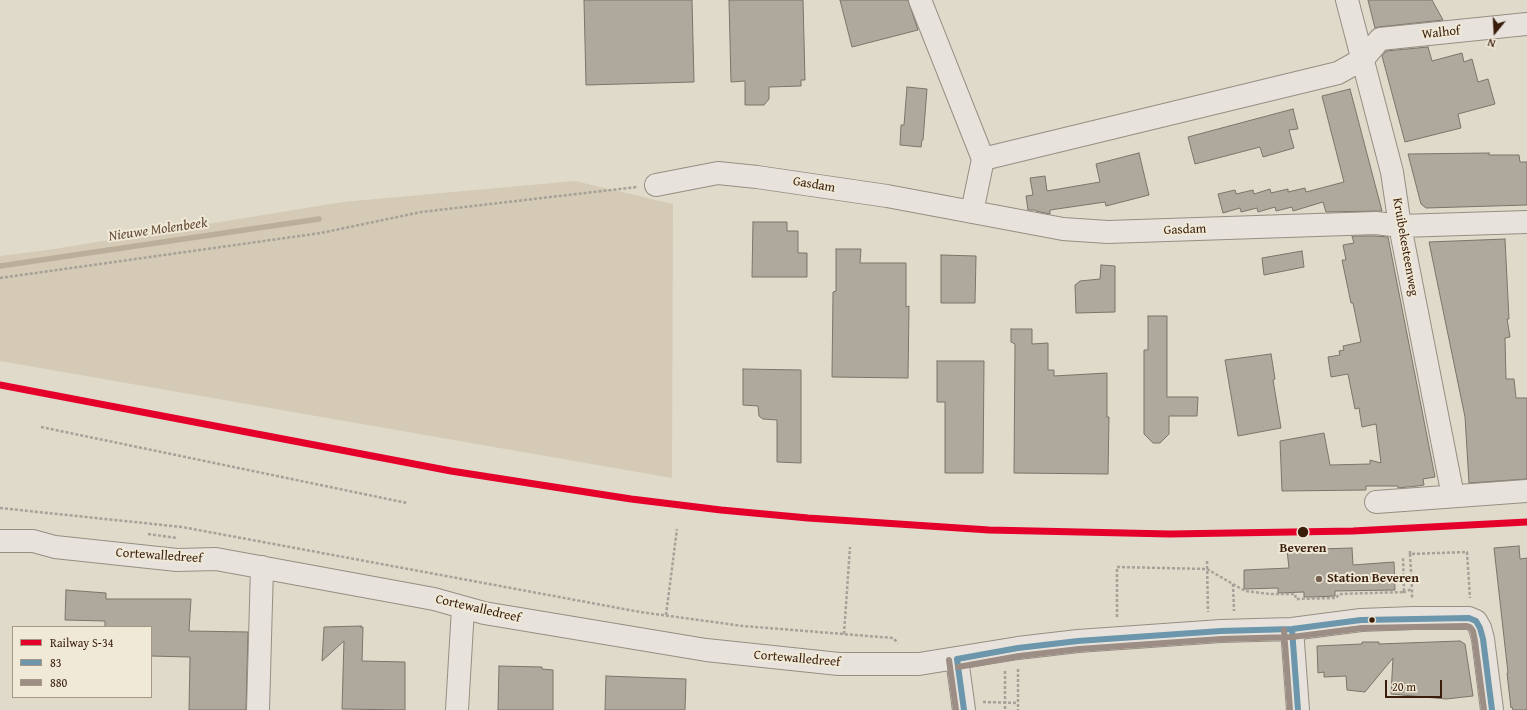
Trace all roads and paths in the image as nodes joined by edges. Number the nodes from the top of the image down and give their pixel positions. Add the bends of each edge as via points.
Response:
1 (920, 0) edge
2 (1347, 0) edge
3 (1527, 24) edge
4 (1362, 59) junction
5 (983, 159) junction
6 (656, 185) joint
7 (972, 212) junction
8 (1527, 222) edge
9 (1400, 226) junction
10 (0, 278) edge
11 (40, 427) dead end
12 (1527, 491) edge
13 (1453, 496) junction
14 (1376, 502) dead end
15 (407, 503) dead end
16 (0, 508) edge
17 (677, 529) dead end
18 (0, 541) edge
19 (850, 547) dead end
20 (1403, 557) dead end
21 (1208, 561) dead end
22 (262, 568) junction
23 (1208, 569) junction
24 (1233, 584) junction
25 (1412, 589) junction
26 (1404, 592) junction
27 (463, 608) junction
28 (666, 615) junction
29 (1208, 618) dead end
30 (1413, 618) junction
31 (1468, 618) junction
32 (1124, 619) dead end
33 (1292, 628) junction
34 (1234, 631) junction
35 (844, 634) junction
36 (898, 644) dead end
37 (1018, 648) junction
38 (957, 659) junction
39 (1005, 674) dead end
40 (1005, 703) junction
41 (1018, 703) junction
42 (964, 706) edge
43 (258, 710) edge
44 (457, 710) edge
45 (1005, 710) edge
46 (1018, 710) edge
47 (1298, 710) edge
48 (1492, 710) edge

1 - 5 street
2 - 4 street, Kruibekesteenweg
3 - 4 street, Walhof via 1380,39
4 - 5 street via 1338,73
4 - 9 street, Kruibekesteenweg via 1392,172
5 - 7 street
6 - 7 street, Gasdam via 718,173 757,176
6 - 10 path via 421,212 321,233
7 - 9 street, Gasdam via 1063,229 1108,232 1376,223
8 - 9 street, Gasdam
9 - 13 street, Kruibekesteenweg
11 - 15 path
12 - 13 street
13 - 14 street
16 - 28 path via 182,527
17 - 28 path
18 - 22 street, Cortewalledreef via 33,541 55,547 177,560 216,559
19 - 35 path
20 - 26 path
21 - 23 path
22 - 27 street, Cortewalledreef via 434,599
22 - 43 street
23 - 24 path
23 - 29 path
23 - 32 path via 1118,567 1117,619
24 - 26 path via 1245,591 1295,594 1296,599 1336,598 1339,594
24 - 34 path
25 - 26 path
25 - 30 path
25 - 31 path via 1410,552 1467,552 1471,592
27 - 38 street, Cortewalledreef via 752,656 839,664 919,664
27 - 44 street
28 - 35 path via 743,626
30 - 31 street, Cortewalledreef
30 - 33 street, Cortewalledreef via 1361,620
31 - 48 street via 1476,622 1483,639
33 - 34 street, Cortewalledreef
33 - 47 street
34 - 37 street, Cortewalledreef via 1078,641
35 - 36 path via 893,638
37 - 38 street, Cortewalledreef
37 - 41 path
38 - 42 street
39 - 40 path
40 - 41 path
40 - 42 path
40 - 45 path
41 - 46 path

